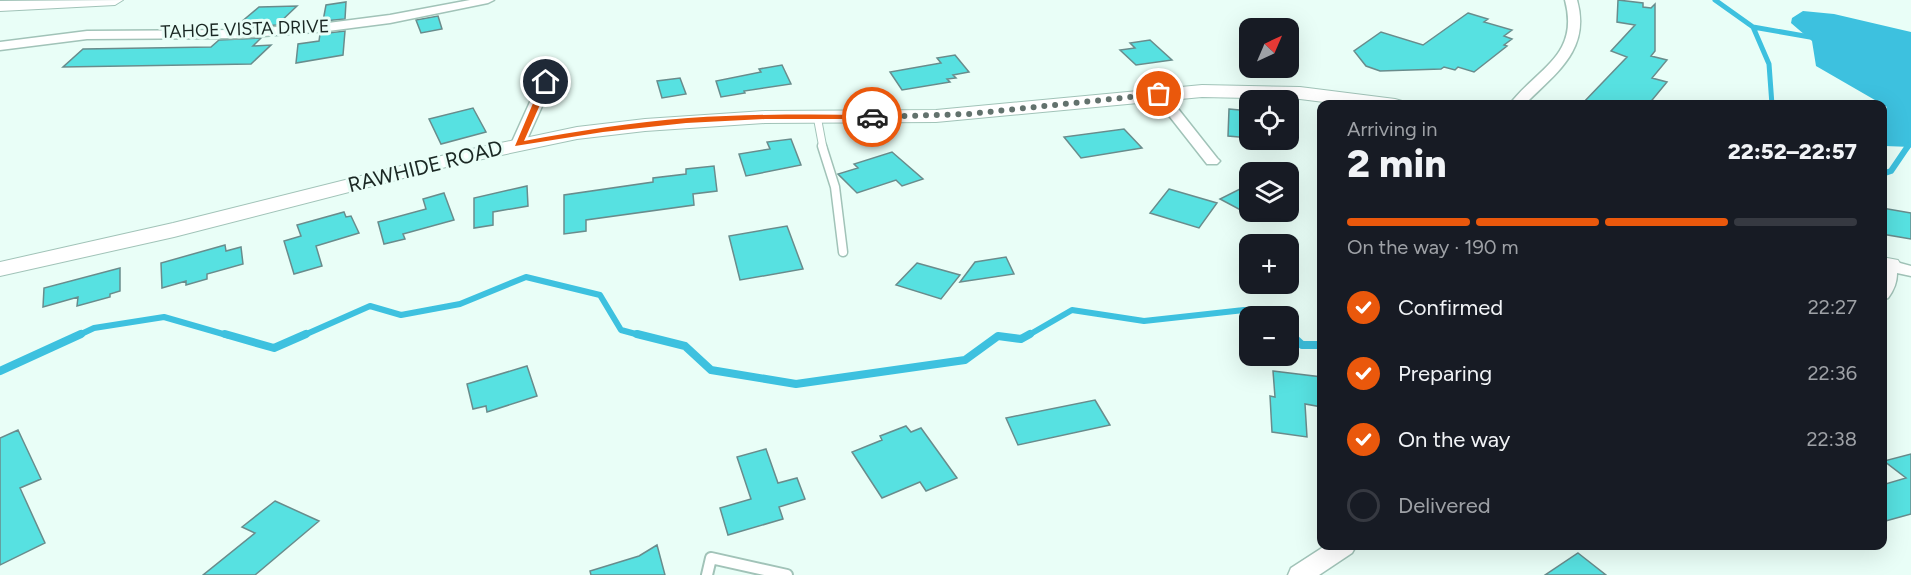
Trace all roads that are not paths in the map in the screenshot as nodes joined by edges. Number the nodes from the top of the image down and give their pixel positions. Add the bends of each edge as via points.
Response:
1 (115, 0) edge
2 (488, 0) edge
3 (1571, 0) edge
4 (0, 6) edge
5 (0, 46) edge
6 (546, 82) dead end
7 (1159, 94) junction
8 (1355, 100) edge
9 (1521, 100) edge
10 (817, 116) junction
11 (518, 144) junction
12 (1212, 161) dead end
13 (843, 252) dead end
14 (1894, 267) edge
15 (0, 269) edge
16 (1887, 283) edge
17 (1338, 550) edge
18 (707, 575) edge
19 (788, 575) edge
20 (1300, 575) edge

1 - 4 street
2 - 5 street, TAHOE VISTA DRIVE via 328,27 237,34 87,35
3 - 9 street via 1577,24 1575,39
6 - 11 street
7 - 8 street, RAWHIDE ROAD via 1300,93
7 - 10 street, RAWHIDE ROAD via 968,114
7 - 12 street
10 - 11 street, RAWHIDE ROAD via 686,121 603,129
10 - 13 lane via 835,187
11 - 15 street, RAWHIDE ROAD
14 - 16 street
17 - 20 street
18 - 19 lane via 711,558

